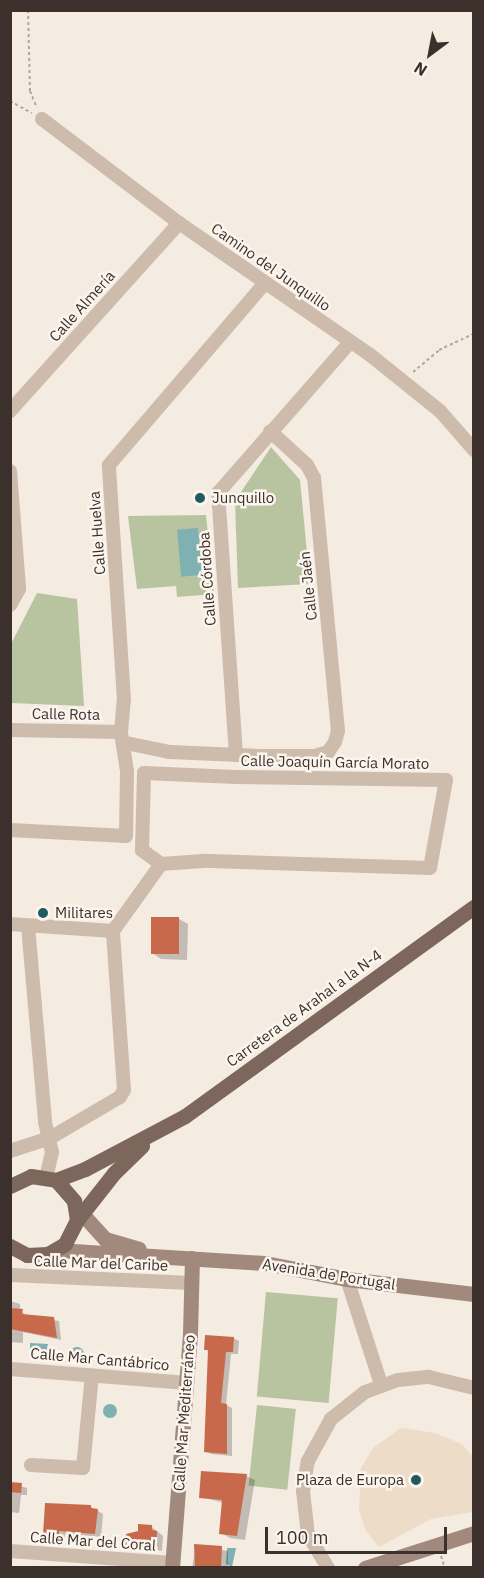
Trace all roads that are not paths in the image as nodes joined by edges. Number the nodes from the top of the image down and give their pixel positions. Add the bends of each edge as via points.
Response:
1 (42, 119) road end
2 (179, 223) junction
3 (264, 284) junction
4 (350, 342) junction
5 (10, 411) edge
6 (270, 431) junction
7 (474, 450) edge
8 (10, 471) edge
9 (10, 605) edge
10 (10, 729) edge
11 (124, 737) junction
12 (328, 752) joint
13 (236, 755) junction
14 (10, 830) edge
15 (161, 864) junction
16 (474, 907) edge
17 (10, 924) edge
18 (28, 926) junction
19 (113, 931) junction
20 (153, 1135) junction
21 (50, 1138) junction
22 (10, 1150) edge
23 (51, 1178) junction
24 (10, 1186) edge
25 (79, 1213) junction
26 (13, 1249) edge
27 (57, 1250) junction
28 (188, 1258) junction
29 (10, 1275) edge
30 (347, 1279) junction
31 (191, 1283) junction
32 (474, 1294) edge
33 (10, 1369) edge
34 (92, 1375) junction
35 (187, 1383) junction
36 (381, 1384) junction
37 (474, 1388) edge
38 (31, 1465) dead end
39 (474, 1533) edge
40 (10, 1551) edge
41 (172, 1565) edge
42 (328, 1568) edge
43 (365, 1568) edge

1 - 2 street, Camino del Junquillo
2 - 3 street, Camino del Junquillo
2 - 5 street, Calle Almería
3 - 4 street, Camino del Junquillo
3 - 11 street, Calle Huelva via 109,465
4 - 6 street, Calle Córdoba
4 - 7 street, Camino del Junquillo via 440,411
6 - 12 street, Calle Jaén via 307,465 314,478 338,731
6 - 13 street, Calle Córdoba via 218,493
8 - 9 street via 19,589
10 - 11 street, Calle Rota
11 - 13 street, Calle Rota via 170,753
11 - 14 street, Calle Huelva via 126,836
12 - 13 street, Calle Rota via 315,756
15 - 15 street, Calle Joaquín García Morato via 203,861 430,868 446,780 144,773 142,850
15 - 19 street
16 - 20 main road, Carretera de Arahal a la N-4
17 - 18 street
18 - 19 street
18 - 21 street
19 - 21 street via 124,1078 120,1097
20 - 23 main road, Carretera de Arahal a la N-4
20 - 25 main road, Carretera de Arahal a la N-4
21 - 22 street
21 - 23 street
23 - 24 main road, Carretera de Arahal a la N-4 via 31,1176
23 - 25 main road via 70,1193
25 - 27 main road, Carretera de Arahal a la N-4 via 71,1236
25 - 28 street, Avenida de Portugal via 105,1239
26 - 27 main road via 38,1256
27 - 28 street, Avenida de Portugal
28 - 30 street, Avenida de Portugal via 265,1263
28 - 31 street, Calle Mar Mediterráneo
29 - 31 street, Calle Mar del Caribe
30 - 32 street, Avenida de Portugal
30 - 36 street
31 - 35 street, Calle Mar Mediterráneo
33 - 34 street, Calle Mar Cantábrico
34 - 35 street, Calle Mar Cantábrico
34 - 38 street via 83,1468
35 - 41 street, Calle Mar Mediterráneo
36 - 37 street via 429,1377
36 - 42 street via 349,1402 331,1419 305,1472 303,1504 308,1535
39 - 43 street
40 - 41 street, Calle Mar del Coral

